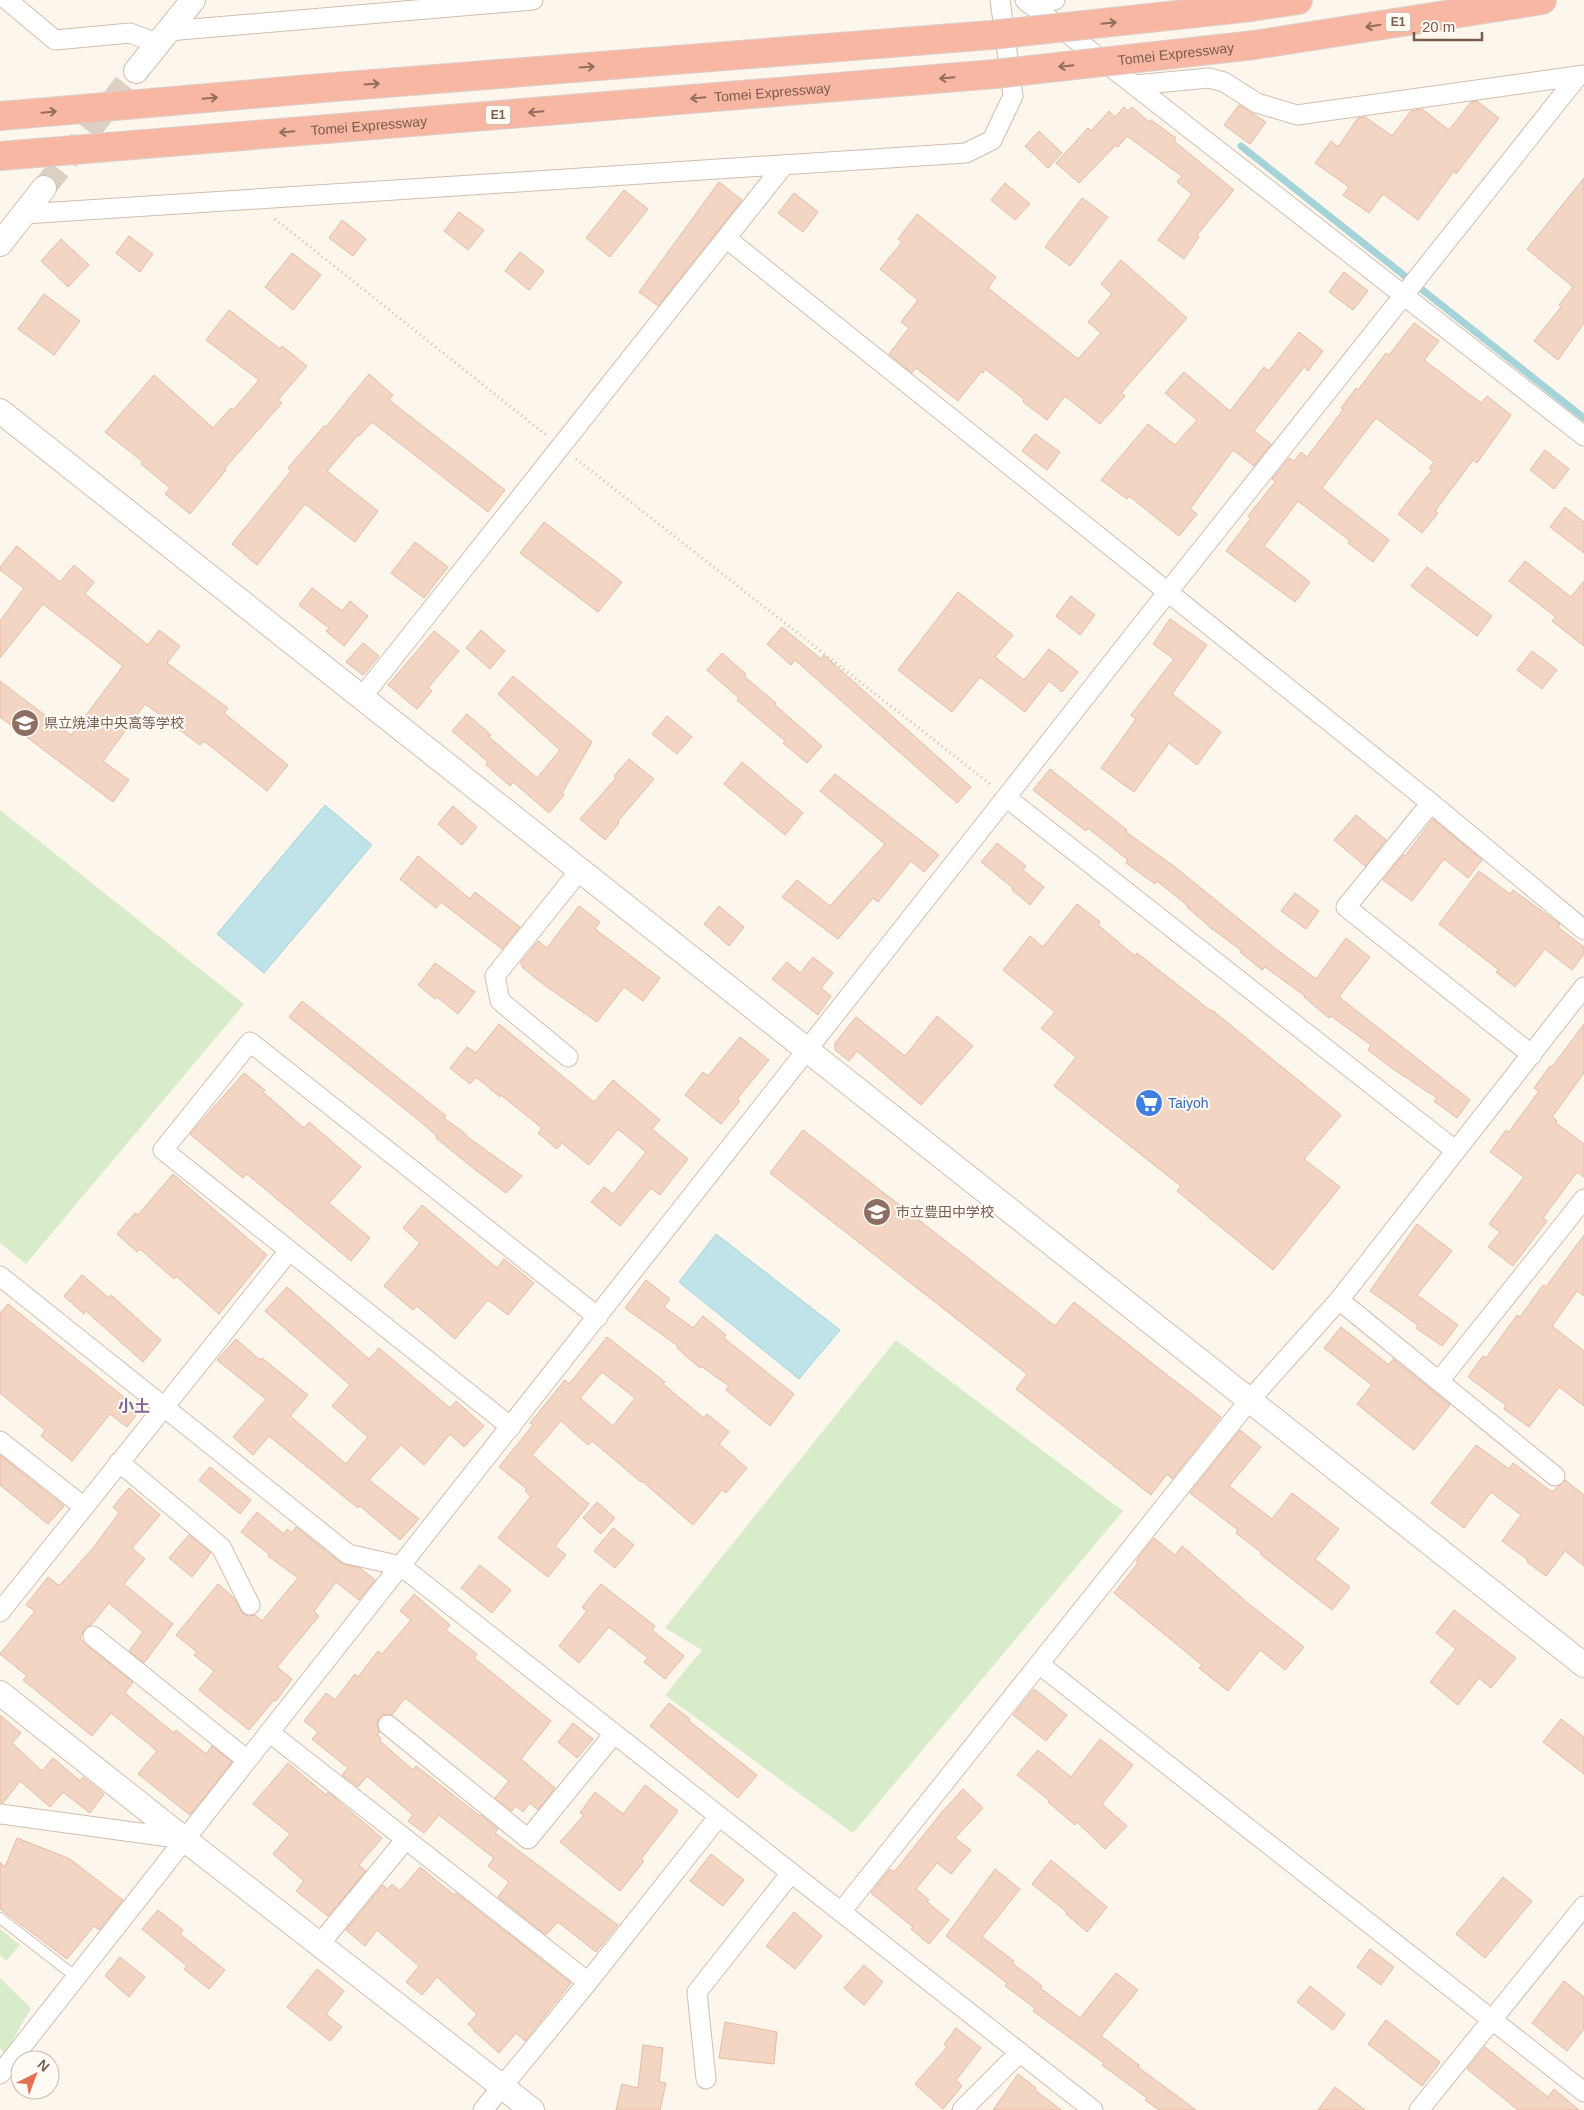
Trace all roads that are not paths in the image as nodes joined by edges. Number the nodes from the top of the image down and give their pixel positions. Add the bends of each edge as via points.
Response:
1 (8, 0) edge
2 (193, 0) edge
3 (533, 0) edge
4 (1000, 0) edge
5 (1055, 0) edge
6 (1298, 0) edge
7 (1542, 0) edge
8 (1026, 1) edge
9 (163, 37) junction
10 (136, 71) tunnel mouth
11 (1581, 76) edge
12 (1135, 85) junction
13 (0, 116) edge
14 (0, 156) edge
15 (784, 165) junction
16 (44, 188) tunnel mouth
17 (24, 214) junction
18 (726, 238) junction
19 (0, 244) edge
20 (1404, 295) junction
21 (0, 410) edge
22 (1584, 436) edge
23 (1167, 593) junction
24 (362, 697) junction
25 (1007, 798) junction
26 (1430, 803) junction
27 (580, 870) junction
28 (1584, 930) edge
29 (1584, 987) edge
30 (808, 1050) junction
31 (1532, 1055) junction
32 (568, 1057) dead end
33 (1456, 1151) junction
34 (1584, 1199) edge
35 (289, 1251) junction
36 (1, 1279) edge
37 (1339, 1300) junction
38 (598, 1317) junction
39 (1439, 1381) junction
40 (1248, 1402) junction
41 (164, 1406) junction
42 (511, 1427) junction
43 (0, 1441) edge
44 (119, 1462) junction
45 (1555, 1476) dead end
46 (84, 1507) junction
47 (401, 1566) junction
48 (250, 1605) dead end
49 (0, 1612) edge
50 (93, 1636) dead end
51 (1039, 1664) junction
52 (1584, 1665) edge
53 (0, 1693) edge
54 (388, 1725) dead end
55 (269, 1732) junction
56 (614, 1734) junction
57 (247, 1760) junction
58 (0, 1814) edge
59 (719, 1816) junction
60 (184, 1839) junction
61 (406, 1839) junction
62 (791, 1872) junction
63 (1584, 1906) edge
64 (841, 1912) junction
65 (0, 1918) edge
66 (319, 1945) junction
67 (76, 1977) junction
68 (588, 1982) junction
69 (1492, 2019) junction
70 (1020, 2052) junction
71 (0, 2074) edge
72 (706, 2079) dead end
73 (501, 2087) junction
74 (1584, 2092) edge
75 (483, 2110) edge
76 (532, 2110) edge
77 (962, 2110) edge
78 (1093, 2110) edge
79 (1419, 2110) edge

1 - 9 street via 55,40 130,33
2 - 9 street
3 - 9 street
4 - 15 street via 1013,96 992,140 966,153
5 - 8 street
13 -> 6 highway, bridge via 991,35
7 -> 14 highway, Tomei Expressway / E1, bridge via 1254,44 996,74
8 - 12 street
9 - 10 street
11 - 12 street via 1297,115 1257,103 1224,82 1209,78
11 - 20 street
12 - 20 street
15 - 17 street
15 - 18 street
16 - 17 street
17 - 19 street
18 - 23 street
18 - 24 street
20 - 22 street
20 - 23 street
21 - 24 street
23 - 25 street
23 - 26 street
24 - 27 street
25 - 30 street
25 - 33 street
26 - 28 street
26 - 31 street via 1346,907
27 - 30 street
27 - 32 street via 495,976 500,1001
29 - 31 street
30 - 38 street
30 - 40 street
31 - 33 street
33 - 37 street
34 - 39 street
35 - 38 street via 163,1150 250,1042
35 - 41 street
35 - 42 street
36 - 41 street
37 - 39 street
37 - 40 street
38 - 42 street
39 - 45 street
40 - 51 street
40 - 52 street
41 - 44 street
41 - 47 street via 348,1554
42 - 47 street
43 - 46 street
44 - 46 street
44 - 48 street via 221,1547
46 - 49 street
47 - 55 street
47 - 56 street
50 - 57 street
51 - 64 street
51 - 69 street
53 - 60 street
54 - 56 street via 528,1838
55 - 57 street
55 - 61 street
56 - 59 street
57 - 60 street
58 - 60 street
59 - 62 street
59 - 68 street
60 - 66 street
60 - 67 street
61 - 66 street
61 - 68 street
62 - 64 street
62 - 72 street via 697,1992
63 - 69 street
64 - 70 street
65 - 67 lane
66 - 73 street
67 - 71 street
68 - 73 street
69 - 74 street
69 - 79 street
70 - 77 street
70 - 78 street
73 - 75 street
73 - 76 street

